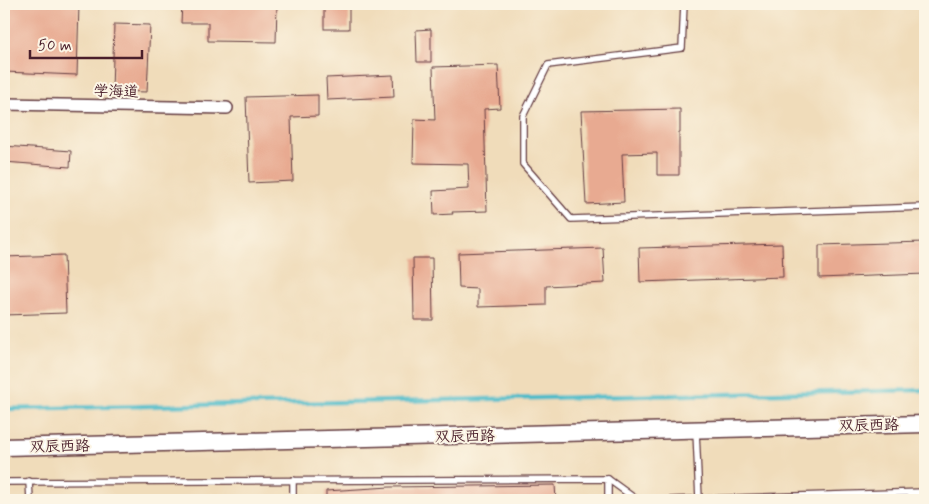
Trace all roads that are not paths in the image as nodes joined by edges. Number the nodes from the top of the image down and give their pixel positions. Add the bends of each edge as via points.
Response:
1 (684, 4) edge
2 (4, 104) edge
3 (227, 108) dead end
4 (925, 207) edge
5 (925, 424) edge
6 (696, 430) junction
7 (4, 448) edge
8 (608, 478) junction
9 (293, 480) junction
10 (29, 481) junction
11 (4, 482) edge
12 (925, 492) edge
13 (699, 499) edge
14 (30, 500) edge
15 (293, 500) edge
16 (608, 500) edge
17 (637, 500) edge
18 (671, 500) edge

1 - 4 lane via 682,48 548,65 523,116 523,164 571,219
2 - 3 street, 学海道
5 - 6 main road, 双辰西路
6 - 7 main road, 双辰西路
6 - 13 lane
8 - 9 lane
8 - 16 lane
8 - 17 lane
9 - 10 lane
9 - 15 lane
10 - 11 lane
10 - 14 lane
12 - 13 lane
13 - 18 lane

